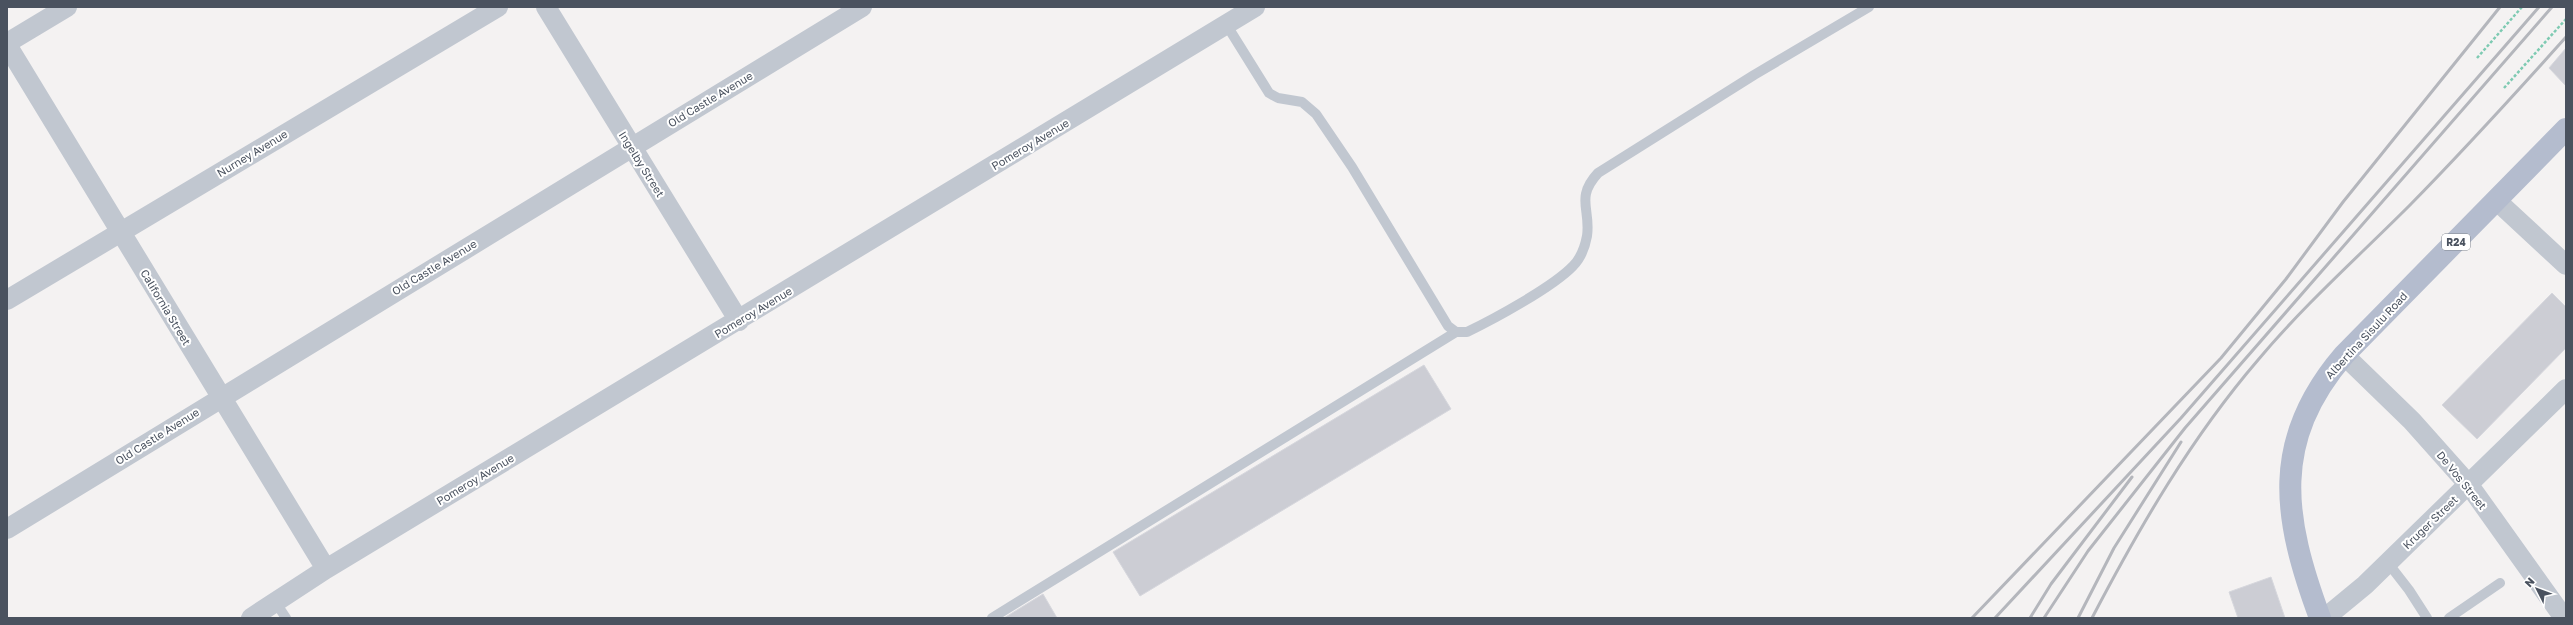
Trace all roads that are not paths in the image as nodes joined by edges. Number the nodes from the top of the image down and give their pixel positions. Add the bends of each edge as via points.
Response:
1 (67, 7) edge
2 (498, 7) edge
3 (546, 7) edge
4 (862, 7) edge
5 (1255, 7) edge
6 (1869, 7) edge
7 (1226, 24) junction
8 (7, 44) edge
9 (2566, 129) edge
10 (631, 147) junction
11 (2497, 201) junction
12 (120, 231) junction
13 (2566, 265) edge
14 (7, 300) edge
15 (739, 321) junction
16 (1456, 332) junction
17 (2344, 355) junction
18 (2566, 389) edge
19 (220, 397) junction
20 (2468, 485) junction
21 (7, 529) edge
22 (2388, 564) junction
23 (326, 569) junction
24 (2500, 583) dead end
25 (281, 610) edge
26 (251, 618) edge
27 (992, 618) edge
28 (2320, 618) edge
29 (2325, 618) edge
30 (2427, 618) edge
31 (2449, 618) edge
32 (2564, 618) edge

1 - 8 street
2 - 12 street, Nurney Avenue
3 - 10 street, Ingelby Street
4 - 10 street, Old Castle Avenue
5 - 7 street, Pomeroy Avenue
6 - 16 lane via 1754,75 1598,173 1586,189 1584,200 1587,235 1581,256 1573,266 1558,279 1478,327 1467,332
7 - 15 street, Pomeroy Avenue
7 - 16 lane via 1269,93 1278,98 1302,102 1316,114 1352,167 1439,312 1448,326
8 - 12 street, California Street
9 - 11 main road, Albertina Sisulu Road / R24
10 - 15 street, Ingelby Street
10 - 19 street, Old Castle Avenue
11 - 13 street
11 - 17 main road, Albertina Sisulu Road / R24
12 - 14 street, Nurney Avenue
12 - 19 street, California Street
15 - 23 street, Pomeroy Avenue
16 - 27 lane
17 - 20 street, De Vos Street via 2412,421
17 - 28 main road, Albertina Sisulu Road / R24 via 2327,375 2304,414 2296,435 2290,472 2290,501 2295,535
18 - 20 street, Kruger Street
19 - 21 street, Old Castle Avenue
19 - 23 street, California Street
20 - 22 street, Kruger Street
20 - 32 street, De Vos Street
22 - 29 street, Kruger Street
22 - 30 lane
23 - 25 street, Pomeroy Avenue
24 - 31 lane
25 - 26 street, Pomeroy Avenue

